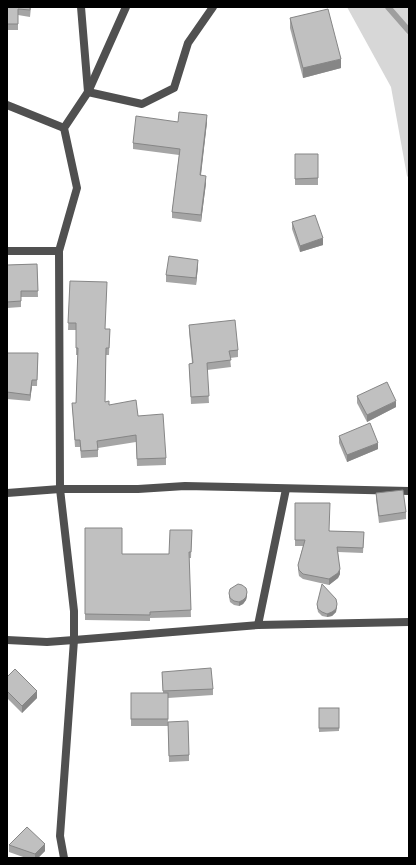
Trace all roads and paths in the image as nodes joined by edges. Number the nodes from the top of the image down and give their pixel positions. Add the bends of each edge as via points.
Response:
1 (81, 7) edge
2 (126, 7) edge
3 (213, 7) edge
4 (88, 92) junction
5 (7, 105) edge
6 (64, 128) junction
7 (7, 251) edge
8 (60, 251) junction
9 (60, 489) junction
10 (286, 489) junction
11 (409, 492) edge
12 (7, 493) edge
13 (409, 622) edge
14 (258, 625) junction
15 (7, 640) edge
16 (74, 640) junction
17 (64, 858) edge

1 - 4 street
2 - 4 street
3 - 4 street via 188,42 174,88 142,104
4 - 6 street
5 - 6 street
6 - 8 street via 77,188
7 - 8 street
8 - 9 street
9 - 10 street via 185,486
9 - 12 street
9 - 16 street via 74,610
10 - 11 street
10 - 14 street
13 - 14 street
14 - 16 street
15 - 16 street
16 - 17 street via 60,836

